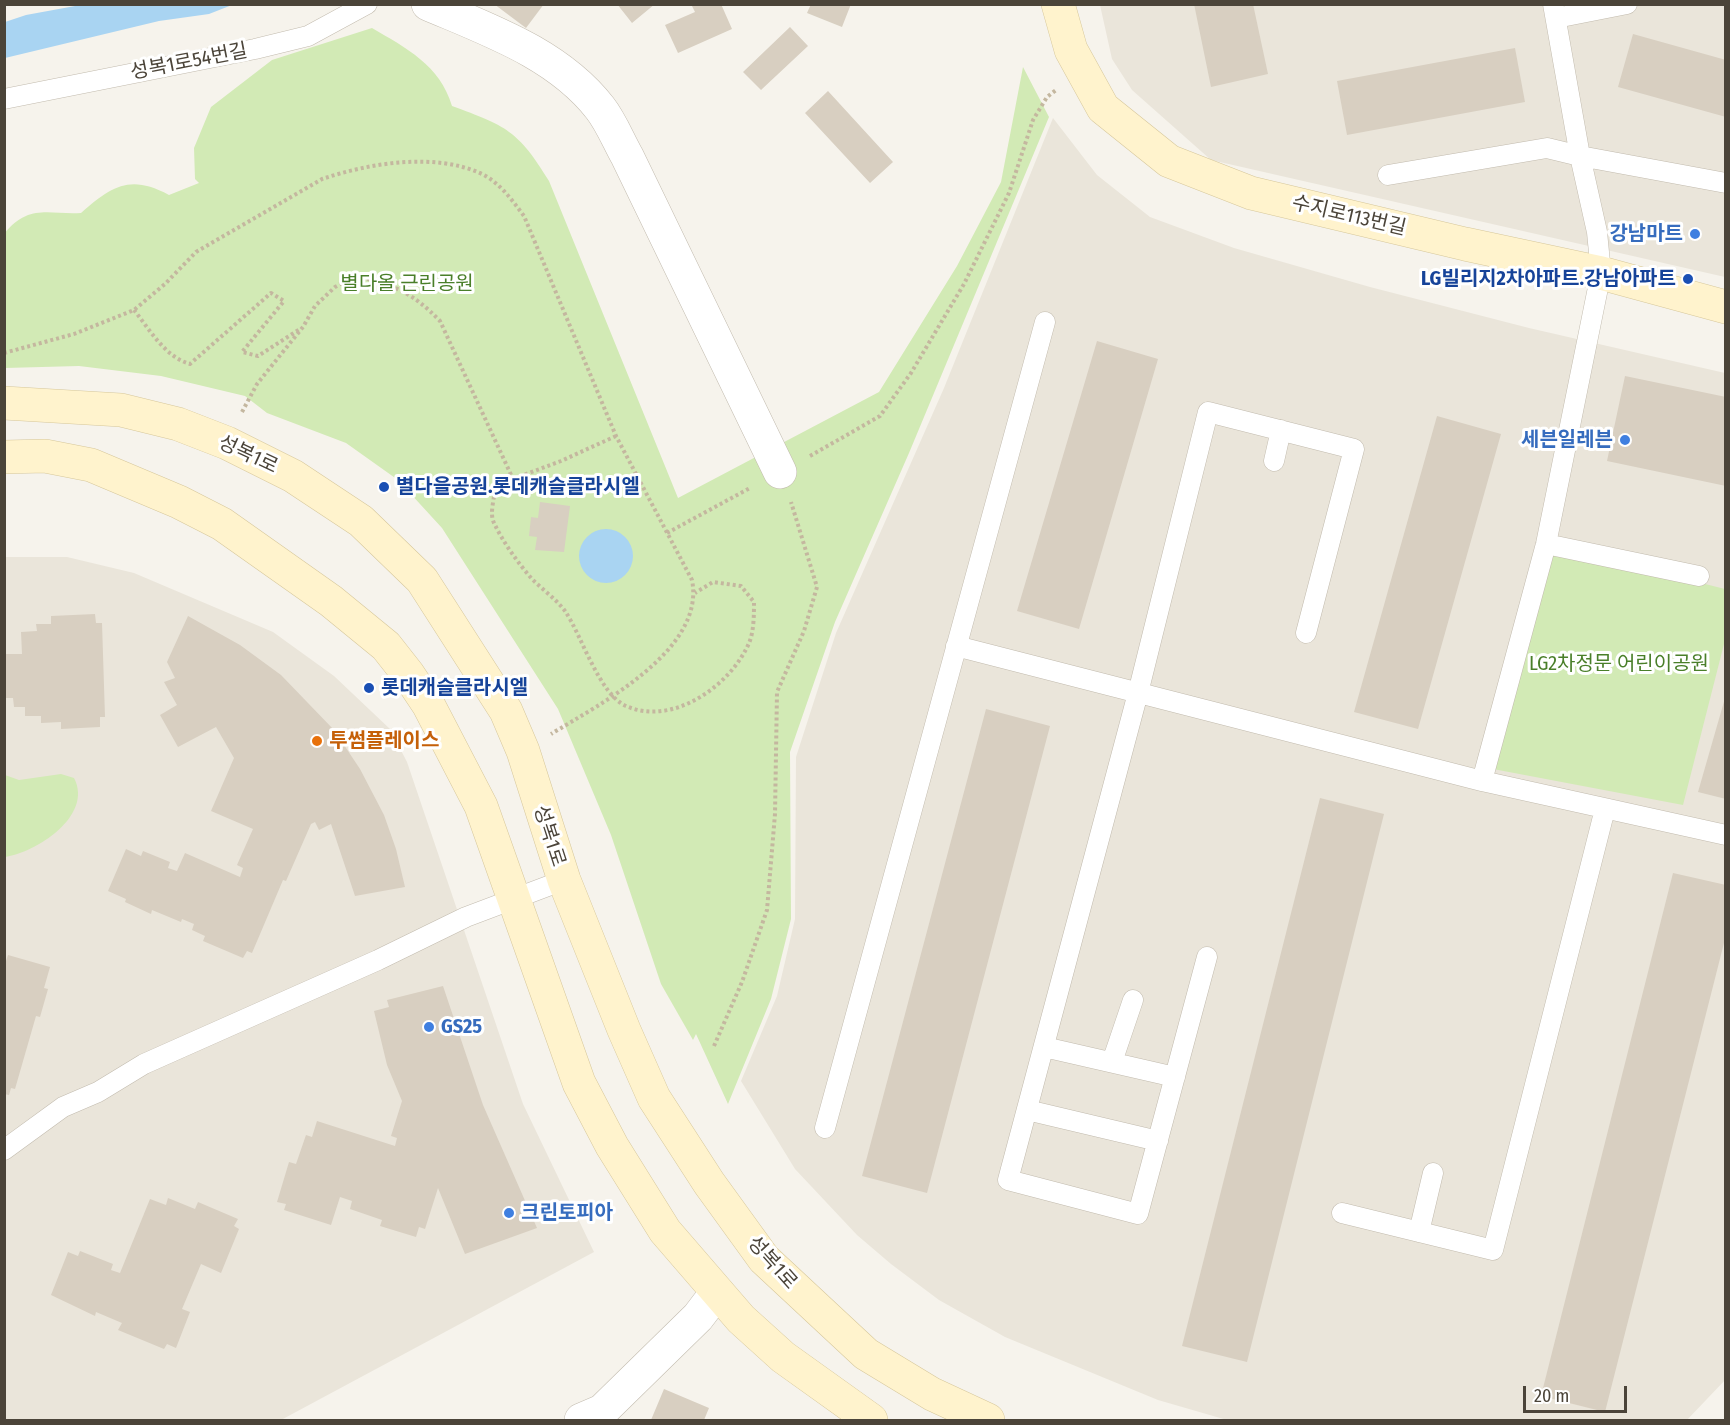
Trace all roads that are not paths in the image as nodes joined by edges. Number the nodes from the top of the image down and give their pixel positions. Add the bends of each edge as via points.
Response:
1 (367, 4) edge
2 (428, 4) edge
3 (1058, 4) edge
4 (1627, 4) edge
5 (1554, 11) edge
6 (4, 99) edge
7 (1580, 156) junction
8 (1388, 175) dead end
9 (1725, 183) edge
10 (1601, 273) junction
11 (1725, 307) edge
12 (1045, 322) dead end
13 (4, 403) edge
14 (1281, 430) junction
15 (4, 457) edge
16 (1274, 461) dead end
17 (780, 472) road end
18 (1546, 544) junction
19 (1699, 576) dead end
20 (1306, 633) dead end
21 (956, 646) junction
22 (1138, 693) junction
23 (1482, 781) junction
24 (1605, 809) junction
25 (1725, 835) edge
26 (564, 880) junction
27 (512, 899) junction
28 (1207, 957) dead end
29 (1133, 1000) dead end
30 (1044, 1047) junction
31 (1112, 1062) junction
32 (1175, 1077) junction
33 (1027, 1110) junction
34 (825, 1128) dead end
35 (1158, 1141) junction
36 (4, 1150) edge
37 (1433, 1173) dead end
38 (1342, 1213) dead end
39 (1419, 1232) junction
40 (717, 1292) junction
41 (581, 1420) edge
42 (871, 1420) edge
43 (988, 1420) edge

1 - 6 lane, 성복1로54번길 via 308,36
2 - 17 street via 517,43 583,88 601,109
3 - 10 street, 수지로113번길 via 1071,50 1102,108 1169,161 1251,193
4 - 5 lane
5 - 7 lane
7 - 8 lane via 1547,148
7 - 9 lane
7 - 10 lane via 1597,232
10 - 11 street, 수지로113번길
10 - 18 lane
12 - 21 lane
13 - 26 street, 성복1로 via 121,410 178,424 227,443 293,477 361,520 422,580 507,711
14 - 16 lane
14 - 20 lane via 1354,449
14 - 22 lane via 1208,412
15 - 27 street via 45,456 91,465 179,502 222,524 331,601 386,646 428,704 470,783
18 - 19 lane
18 - 23 lane
21 - 22 lane
21 - 34 lane
22 - 23 lane
22 - 30 lane
23 - 24 lane
24 - 25 lane
24 - 39 lane via 1493,1250
26 - 27 lane
26 - 43 street, 성복1로 via 654,1098 764,1259 866,1354 932,1394
27 - 36 lane via 144,1064 98,1092 63,1107
27 - 40 street via 579,1083 612,1146 665,1231
28 - 32 lane
29 - 31 lane
30 - 31 lane
30 - 33 lane
31 - 32 lane
32 - 35 lane
33 - 35 lane
33 - 35 lane via 1008,1180 1138,1214
37 - 39 lane
38 - 39 lane
40 - 41 street via 698,1317 602,1411
40 - 42 street via 783,1357

